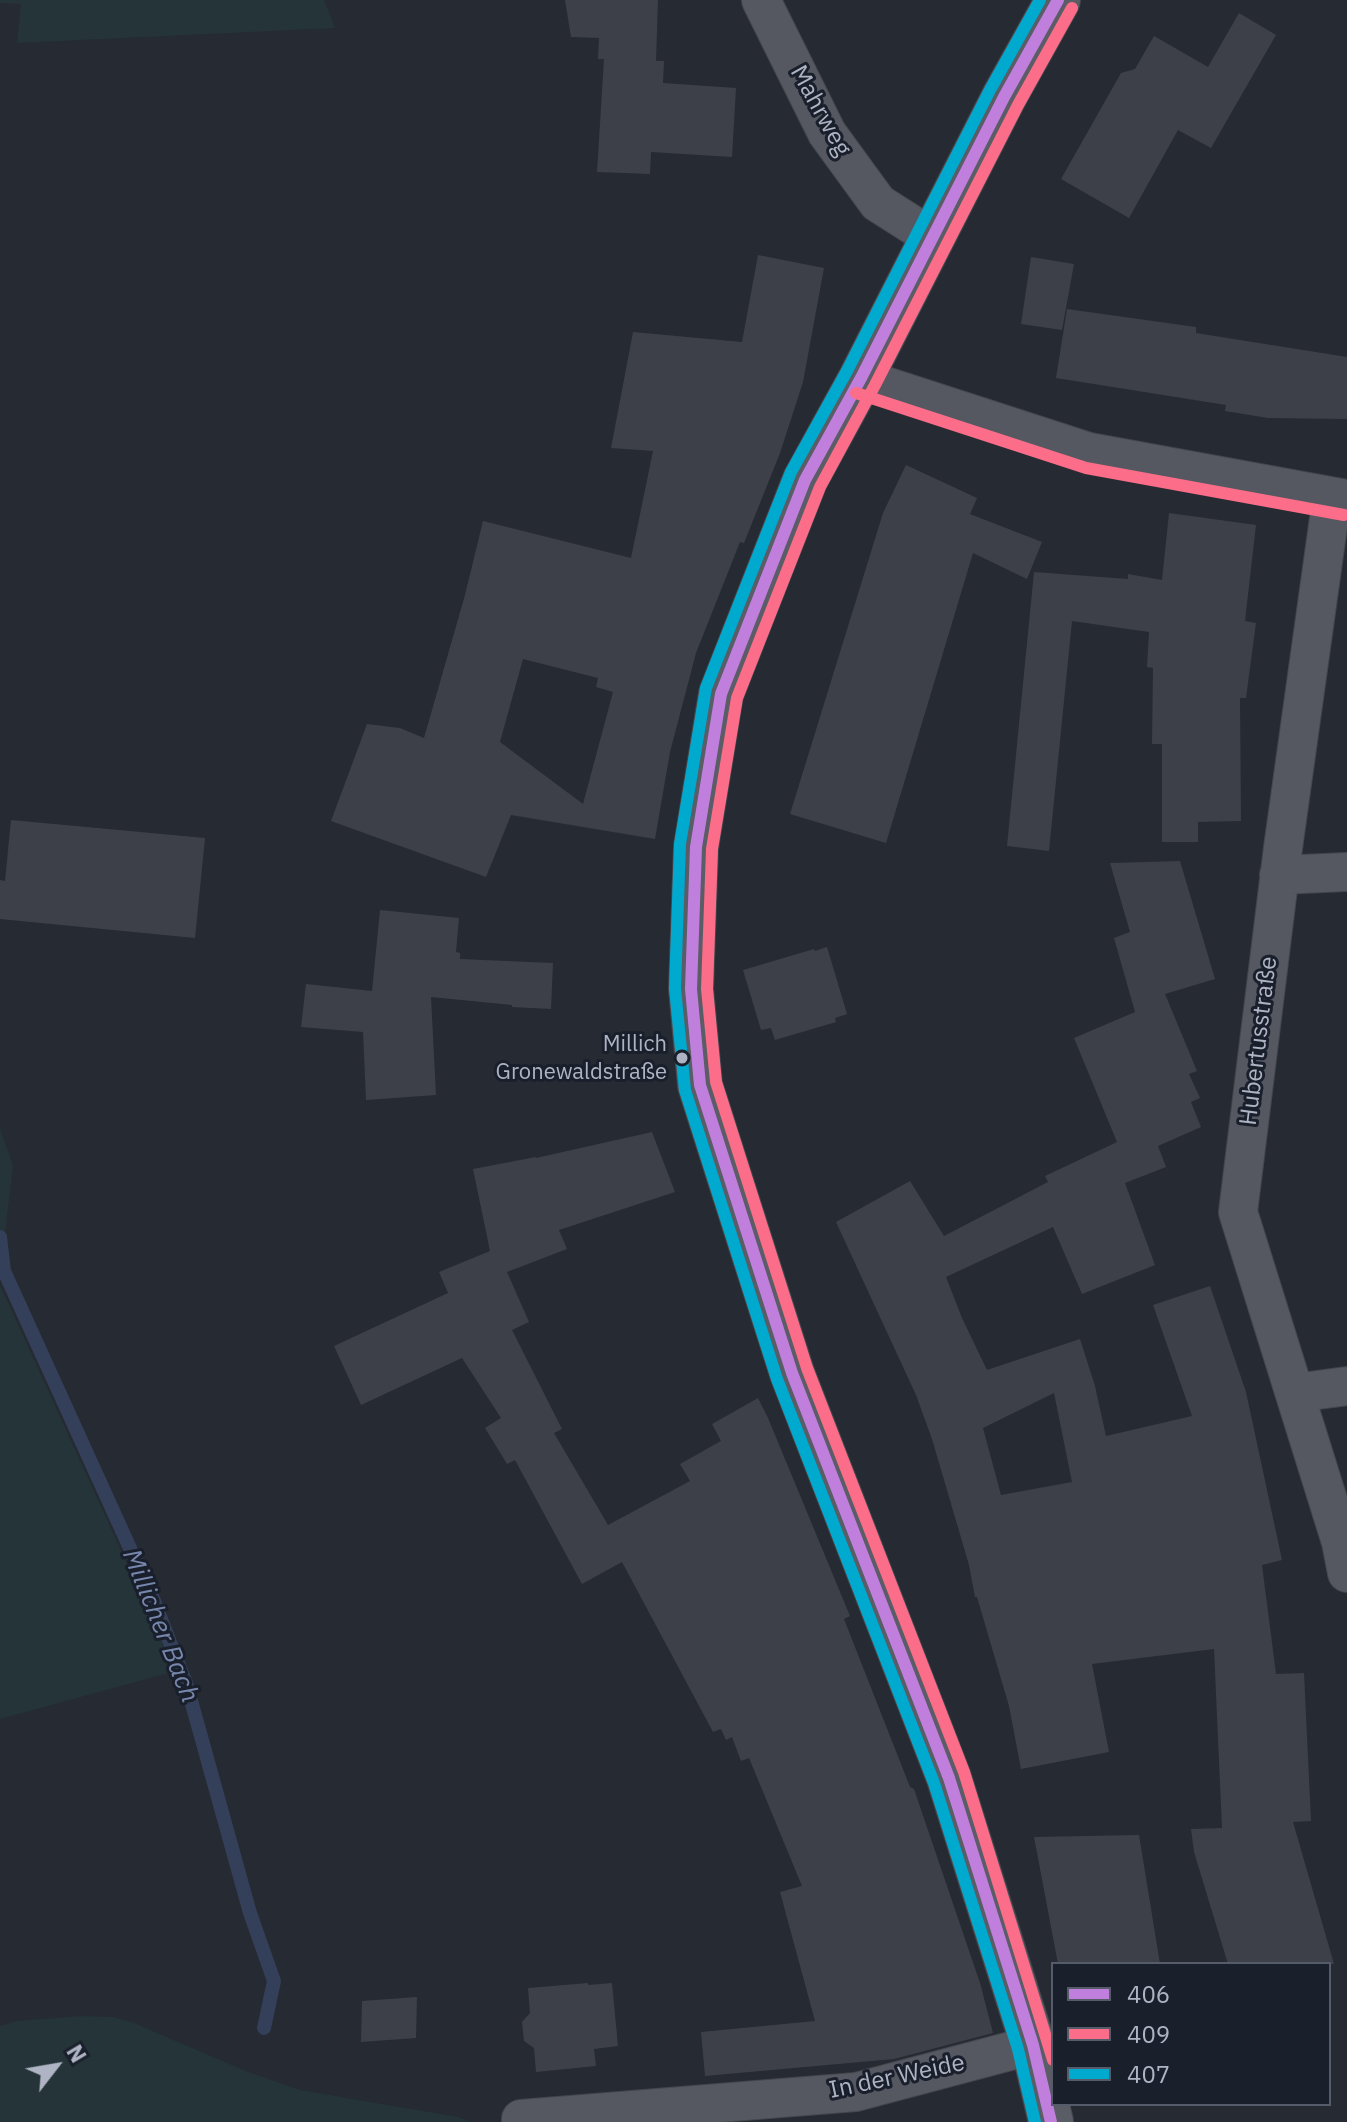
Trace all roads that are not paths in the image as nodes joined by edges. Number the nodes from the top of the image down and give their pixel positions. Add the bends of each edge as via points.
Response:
1 (761, 0) edge
2 (1058, 0) edge
3 (933, 238) junction
4 (861, 378) junction
5 (1340, 498) edge
6 (1347, 872) edge
7 (1279, 875) junction
8 (1347, 1386) edge
9 (1295, 1393) junction
10 (1347, 1573) edge
11 (1033, 2045) junction
12 (521, 2119) dead end
13 (1051, 2122) edge

1 - 3 street, Mahrweg via 827,133 878,203
2 - 3 main road
3 - 4 main road
4 - 5 street via 1089,452
4 - 11 main road via 805,480 721,694 696,847 691,989 700,1085 792,1373 949,1778
5 - 7 street, Hubertusstraße
6 - 7 street
7 - 9 street, Hubertusstraße via 1238,1212
8 - 9 street
9 - 10 street, Hubertusstraße
11 - 12 street, In der Weide via 856,2092
11 - 13 main road

